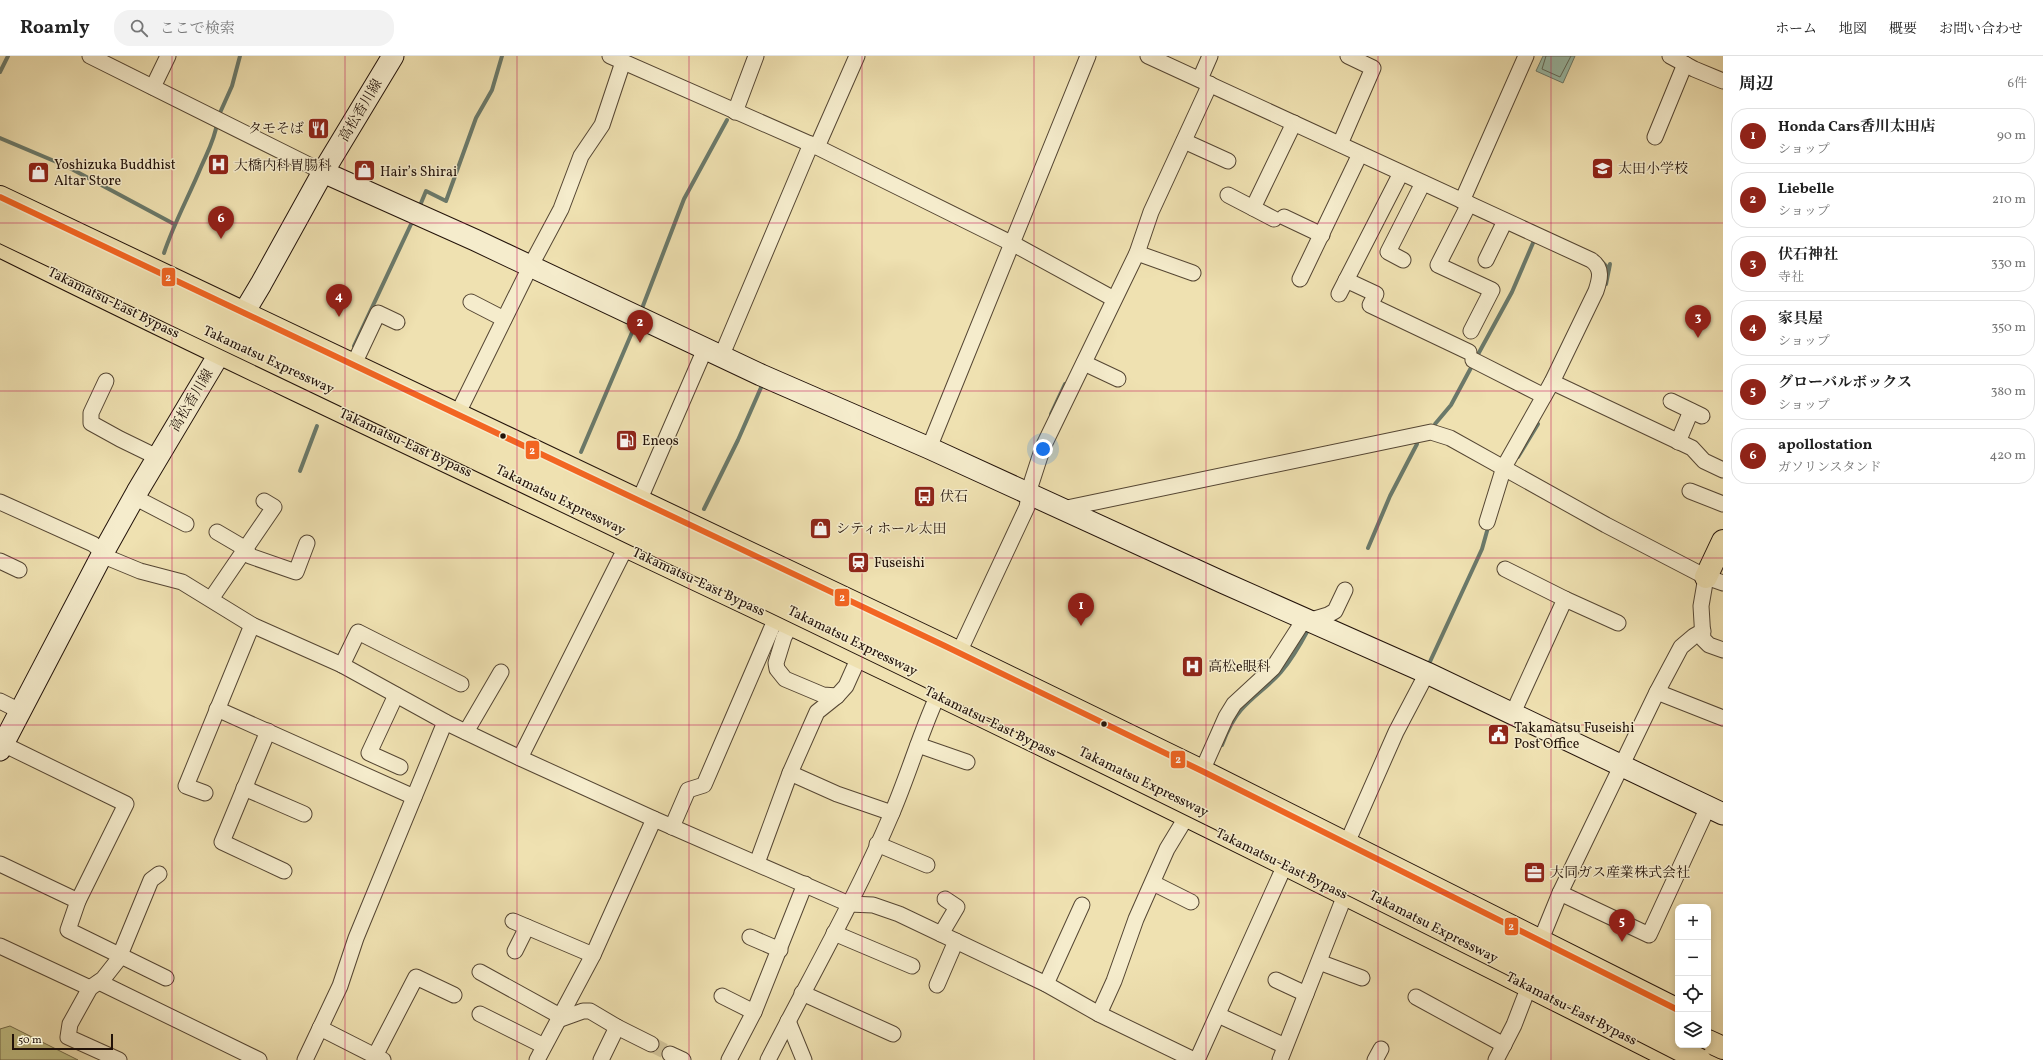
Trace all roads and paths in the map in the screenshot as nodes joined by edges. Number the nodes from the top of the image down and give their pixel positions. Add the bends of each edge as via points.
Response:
1 (90, 56) edge
2 (168, 56) edge
3 (393, 56) edge
4 (756, 56) edge
5 (857, 56) edge
6 (1088, 56) edge
7 (1148, 56) edge
8 (1210, 56) edge
9 (1348, 56) edge
10 (1526, 56) edge
11 (1670, 56) edge
12 (616, 59) edge
13 (1685, 64) junction
14 (1205, 82) junction
15 (1723, 82) edge
16 (153, 87) junction
17 (735, 112) junction
18 (1294, 123) junction
19 (1655, 137) dead end
20 (1184, 141) junction
21 (1340, 144) junction
22 (814, 146) junction
23 (1360, 154) junction
24 (1228, 161) dead end
25 (323, 172) junction
26 (1401, 173) junction
27 (1422, 183) junction
28 (1228, 195) dead end
29 (0, 197) edge
30 (1466, 202) junction
31 (1253, 208) junction
32 (0, 211) edge
33 (1505, 220) junction
34 (0, 231) edge
35 (1322, 235) junction
36 (1012, 244) junction
37 (0, 246) edge
38 (1137, 253) junction
39 (1403, 260) dead end
40 (1486, 260) dead end
41 (530, 268) junction
42 (1192, 273) dead end
43 (1300, 279) dead end
44 (1346, 280) junction
45 (1339, 294) dead end
46 (1114, 299) junction
47 (471, 302) dead end
48 (244, 313) junction
49 (504, 319) junction
50 (397, 322) dead end
51 (1472, 331) dead end
52 (713, 353) junction
53 (219, 354) junction
54 (1084, 363) junction
55 (353, 366) junction
56 (1118, 379) dead end
57 (106, 381) dead end
58 (1552, 382) junction
59 (1544, 396) junction
60 (1671, 402) dead end
61 (457, 415) junction
62 (1678, 442) junction
63 (929, 448) junction
64 (157, 457) junction
65 (1504, 467) junction
66 (1723, 470) edge
67 (1690, 491) dead end
68 (1030, 495) junction
69 (134, 497) junction
70 (264, 501) dead end
71 (639, 501) junction
72 (0, 502) edge
73 (1723, 504) edge
74 (1062, 509) junction
75 (1487, 522) dead end
76 (186, 524) dead end
77 (217, 532) dead end
78 (1723, 541) edge
79 (307, 543) dead end
80 (626, 547) junction
81 (246, 549) junction
82 (103, 552) junction
83 (0, 561) edge
84 (19, 570) dead end
85 (1504, 570) dead end
86 (1714, 580) edge
87 (1345, 590) dead end
88 (211, 599) junction
89 (1565, 599) junction
90 (783, 621) junction
91 (1308, 621) junction
92 (1618, 623) dead end
93 (252, 625) junction
94 (1703, 631) junction
95 (1723, 650) edge
96 (959, 653) junction
97 (859, 657) junction
98 (342, 665) junction
99 (501, 672) dead end
100 (1427, 673) junction
101 (461, 684) dead end
102 (1657, 692) junction
103 (396, 695) junction
104 (938, 695) junction
105 (837, 696) junction
106 (0, 701) edge
107 (217, 709) junction
108 (20, 711) junction
109 (1512, 715) junction
110 (1723, 718) edge
111 (445, 722) junction
112 (268, 731) junction
113 (466, 732) junction
114 (918, 745) junction
115 (1, 747) edge
116 (520, 758) junction
117 (967, 762) dead end
118 (1622, 766) junction
119 (400, 767) dead end
120 (1202, 771) junction
121 (790, 773) junction
122 (244, 788) junction
123 (205, 793) dead end
124 (414, 797) junction
125 (1715, 810) edge
126 (892, 813) junction
127 (304, 814) dead end
128 (1187, 816) junction
129 (654, 819) junction
130 (672, 827) junction
131 (1347, 843) junction
132 (877, 844) junction
133 (757, 863) junction
134 (0, 864) edge
135 (927, 865) dead end
136 (1285, 865) junction
137 (284, 871) dead end
138 (159, 874) dead end
139 (1153, 883) junction
140 (806, 884) junction
141 (1560, 893) junction
142 (1345, 895) junction
143 (944, 899) dead end
144 (78, 901) junction
145 (1190, 902) dead end
146 (849, 904) junction
147 (1082, 905) dead end
148 (513, 921) dead end
149 (527, 926) junction
150 (834, 933) junction
151 (941, 934) junction
152 (750, 937) dead end
153 (956, 941) junction
154 (1540, 942) junction
155 (0, 946) edge
156 (780, 950) junction
157 (515, 951) dead end
158 (593, 955) junction
159 (120, 956) junction
160 (1319, 962) junction
161 (904, 968) dead end
162 (480, 972) dead end
163 (166, 978) dead end
164 (1362, 978) dead end
165 (1276, 980) dead end
166 (1046, 984) junction
167 (94, 985) junction
168 (937, 985) dead end
169 (1529, 986) junction
170 (802, 993) junction
171 (1306, 994) junction
172 (454, 995) dead end
173 (722, 996) dead end
174 (1416, 997) dead end
175 (1675, 1009) edge
176 (754, 1012) junction
177 (480, 1014) dead end
178 (1099, 1014) junction
179 (1218, 1015) junction
180 (559, 1018) junction
181 (788, 1021) junction
182 (1675, 1023) edge
183 (1711, 1026) edge
184 (617, 1027) junction
185 (320, 1028) junction
186 (1723, 1032) edge
187 (893, 1034) dead end
188 (1711, 1042) edge
189 (651, 1044) tunnel mouth
190 (1504, 1045) junction
191 (544, 1046) junction
192 (1285, 1046) junction
193 (1723, 1048) edge
194 (379, 1058) edge
195 (119, 1060) edge
196 (259, 1060) edge
197 (305, 1060) edge
198 (537, 1060) edge
199 (601, 1060) edge
200 (729, 1060) edge
201 (768, 1060) edge
202 (804, 1060) edge
203 (1195, 1060) edge
204 (1280, 1060) edge
205 (1496, 1060) edge
206 (1675, 1060) edge
207 (1700, 1060) edge

1 - 16 street
2 - 16 street
3 - 25 street, 高松香川線
4 - 17 street
5 - 22 street
6 - 36 street
7 - 14 street
8 - 14 street
9 - 21 street via 1373,68
10 - 30 street
11 - 13 street
12 - 17 street
12 - 41 street via 602,125 581,156 566,198
13 - 15 street
13 - 19 street
14 - 18 street
14 - 20 street
16 - 25 street
17 - 22 street
18 - 21 street
18 - 31 street
20 - 24 street
20 - 38 street via 1151,212
21 - 23 street
22 - 36 street
22 - 52 street
23 - 26 street
23 - 35 street
25 - 41 street via 476,240
25 - 48 street, 高松香川線
26 - 27 street
26 - 44 street
27 - 30 street
27 - 39 street via 1388,252
28 - 31 street
29 - 48 main road
30 - 33 street
30 - 51 street via 1438,265 1492,290
31 - 35 street
32 - 182 main road, Takamatsu Expressway, bridge via 1058,716
33 - 40 street
33 - 58 street via 1591,260 1599,267 1600,276 1596,291
34 - 207 main road, Takamatsu Expressway, bridge via 1070,745
35 - 43 street
36 - 46 street
36 - 63 street
37 - 53 main road, Takamatsu-East Bypass
38 - 42 street
38 - 46 street
41 - 49 street
41 - 52 street
44 - 45 street
44 - 59 street via 1376,294 1370,305
46 - 54 street
47 - 49 street
48 - 53 street, 高松香川線
48 - 55 main road
49 - 61 street
50 - 55 street via 378,313
52 - 63 street
52 - 71 street
53 - 64 street, 高松香川線
53 - 80 main road, Takamatsu-East Bypass
54 - 56 street
54 - 68 street via 1043,447
55 - 61 main road
57 - 64 street via 91,413 91,423
58 - 59 street
58 - 62 street
59 - 65 street
60 - 62 street via 1697,414
61 - 71 main road
62 - 66 street via 1692,448 1704,461
63 - 68 street
64 - 69 street, 高松香川線
65 - 74 street via 1450,438 1431,432
65 - 75 street
65 - 86 street via 1606,525
67 - 73 street
68 - 74 street
68 - 96 street via 1027,507
69 - 76 street
69 - 82 street, 高松香川線
70 - 81 street via 274,507
71 - 96 main road
72 - 82 street via 93,544
74 - 91 street
77 - 81 street
78 - 86 main road
79 - 81 street via 296,572 250,556
80 - 90 main road, Takamatsu-East Bypass
80 - 116 street
81 - 88 street
82 - 88 street via 140,571 182,582
82 - 108 street, 高松香川線
83 - 84 street
85 - 89 street
86 - 94 street via 1701,606
87 - 91 street via 1334,611
88 - 93 street
89 - 92 street
89 - 109 street
90 - 97 main road, Takamatsu-East Bypass
90 - 105 street via 784,638 776,663 781,674 785,679 823,695
90 - 130 street via 704,785 688,790
91 - 100 street
91 - 120 street via 1300,626 1273,668 1230,710
93 - 98 street
93 - 107 street
94 - 95 street via 1706,642
94 - 102 street via 1681,647
96 - 104 street
96 - 120 main road
97 - 104 main road, Takamatsu-East Bypass
97 - 105 street via 846,686
98 - 101 street via 358,632
98 - 103 street
99 - 113 street
100 - 109 street
100 - 131 street via 1396,732
102 - 110 street
102 - 118 street
103 - 111 street
103 - 119 street via 369,754
104 - 114 street
104 - 128 main road, Takamatsu-East Bypass
105 - 121 street via 817,712
106 - 108 street
107 - 112 street
107 - 123 street via 186,786
108 - 115 street, 高松香川線
109 - 118 street
111 - 113 street
111 - 124 street
112 - 122 street
112 - 124 street
113 - 116 street
114 - 117 street
114 - 126 street
115 - 144 street via 126,804
116 - 129 street
118 - 125 street
118 - 141 street
120 - 131 main road
121 - 126 street via 837,794
121 - 133 street
122 - 127 street
122 - 137 street via 222,842
124 - 185 street via 356,938 340,986
125 - 141 street via 1649,935
126 - 132 street
128 - 136 main road, Takamatsu-East Bypass
128 - 139 street via 1167,849
129 - 130 street
129 - 158 street
130 - 133 street
131 - 154 main road
132 - 135 street
132 - 146 street
133 - 140 street
134 - 144 street
136 - 142 main road, Takamatsu-East Bypass
136 - 179 street
138 - 159 street via 151,880
139 - 145 street
139 - 178 street
140 - 146 street
140 - 156 street
141 - 154 street
142 - 160 street
142 - 169 main road, Takamatsu-East Bypass
143 - 151 street via 957,907
144 - 159 street via 68,930
146 - 150 street
146 - 151 street via 873,905
147 - 166 street
148 - 149 street
149 - 157 street
149 - 158 street
150 - 161 street
150 - 170 street
151 - 153 street
152 - 156 street
153 - 166 street
153 - 168 street
154 - 175 main road
155 - 167 street
156 - 176 street
158 - 180 street
159 - 163 street
159 - 167 street via 103,979
160 - 164 street
160 - 171 street
162 - 180 street
165 - 171 street
166 - 178 street
167 - 195 street via 70,1024 68,1037
167 - 196 street
169 - 190 street
169 - 206 main road, Takamatsu-East Bypass
170 - 181 street
170 - 187 street
171 - 192 street
172 - 194 street via 416,978
173 - 176 street
174 - 190 street
176 - 200 street
177 - 191 street
178 - 203 street
179 - 192 street
179 - 203 street
180 - 184 street via 590,1011
180 - 191 street
181 - 201 street
181 - 202 street
183 - 186 main road
184 - 189 street
184 - 199 street
185 - 194 street
185 - 197 street
188 - 193 main road
190 - 205 street
191 - 198 street
192 - 204 street

